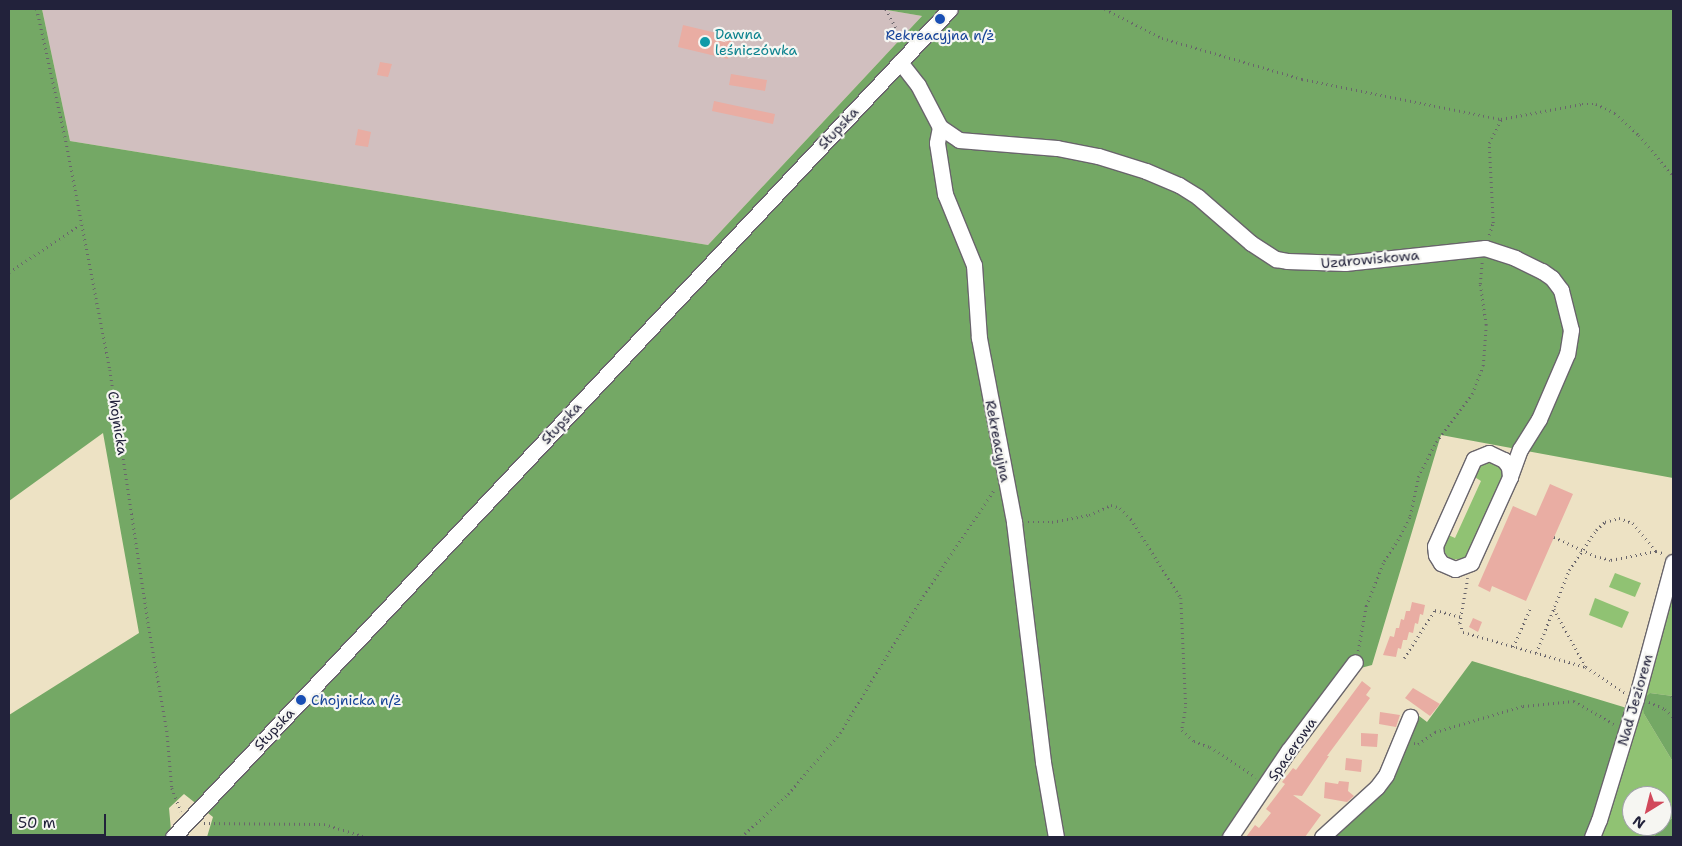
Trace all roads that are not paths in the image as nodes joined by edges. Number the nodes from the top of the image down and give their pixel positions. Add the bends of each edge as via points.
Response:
1 (950, 9) edge
2 (900, 62) junction
3 (940, 126) junction
4 (1520, 449) junction
5 (1489, 453) junction
6 (1510, 477) junction
7 (1672, 559) edge
8 (1355, 662) road end
9 (1410, 717) dead end
10 (187, 830) edge
11 (173, 837) edge
12 (1056, 837) edge
13 (1230, 837) edge
14 (1322, 837) edge
15 (1592, 837) edge

1 - 2 street, Słupska
2 - 3 street via 921,90
2 - 10 street, Słupska
3 - 4 street, Uzdrowiskowa via 958,140 1057,148 1098,156 1146,171 1198,197 1251,243 1276,259 1352,263 1488,248 1530,264 1552,278 1560,290 1571,330 1567,354 1543,411
3 - 12 street, Rekreacyjna via 937,143 945,194 974,265 979,338 1014,522 1041,744
4 - 5 street
4 - 6 street, Uzdrowiskowa
5 - 6 street via 1504,460
5 - 6 street, Uzdrowiskowa via 1474,459 1435,546 1441,563 1455,569 1471,563
7 - 15 street, Nad Jeziorem via 1636,699
8 - 13 street, Spacerowa via 1288,751
9 - 14 street via 1392,764 1377,787
10 - 11 street, Słupska

